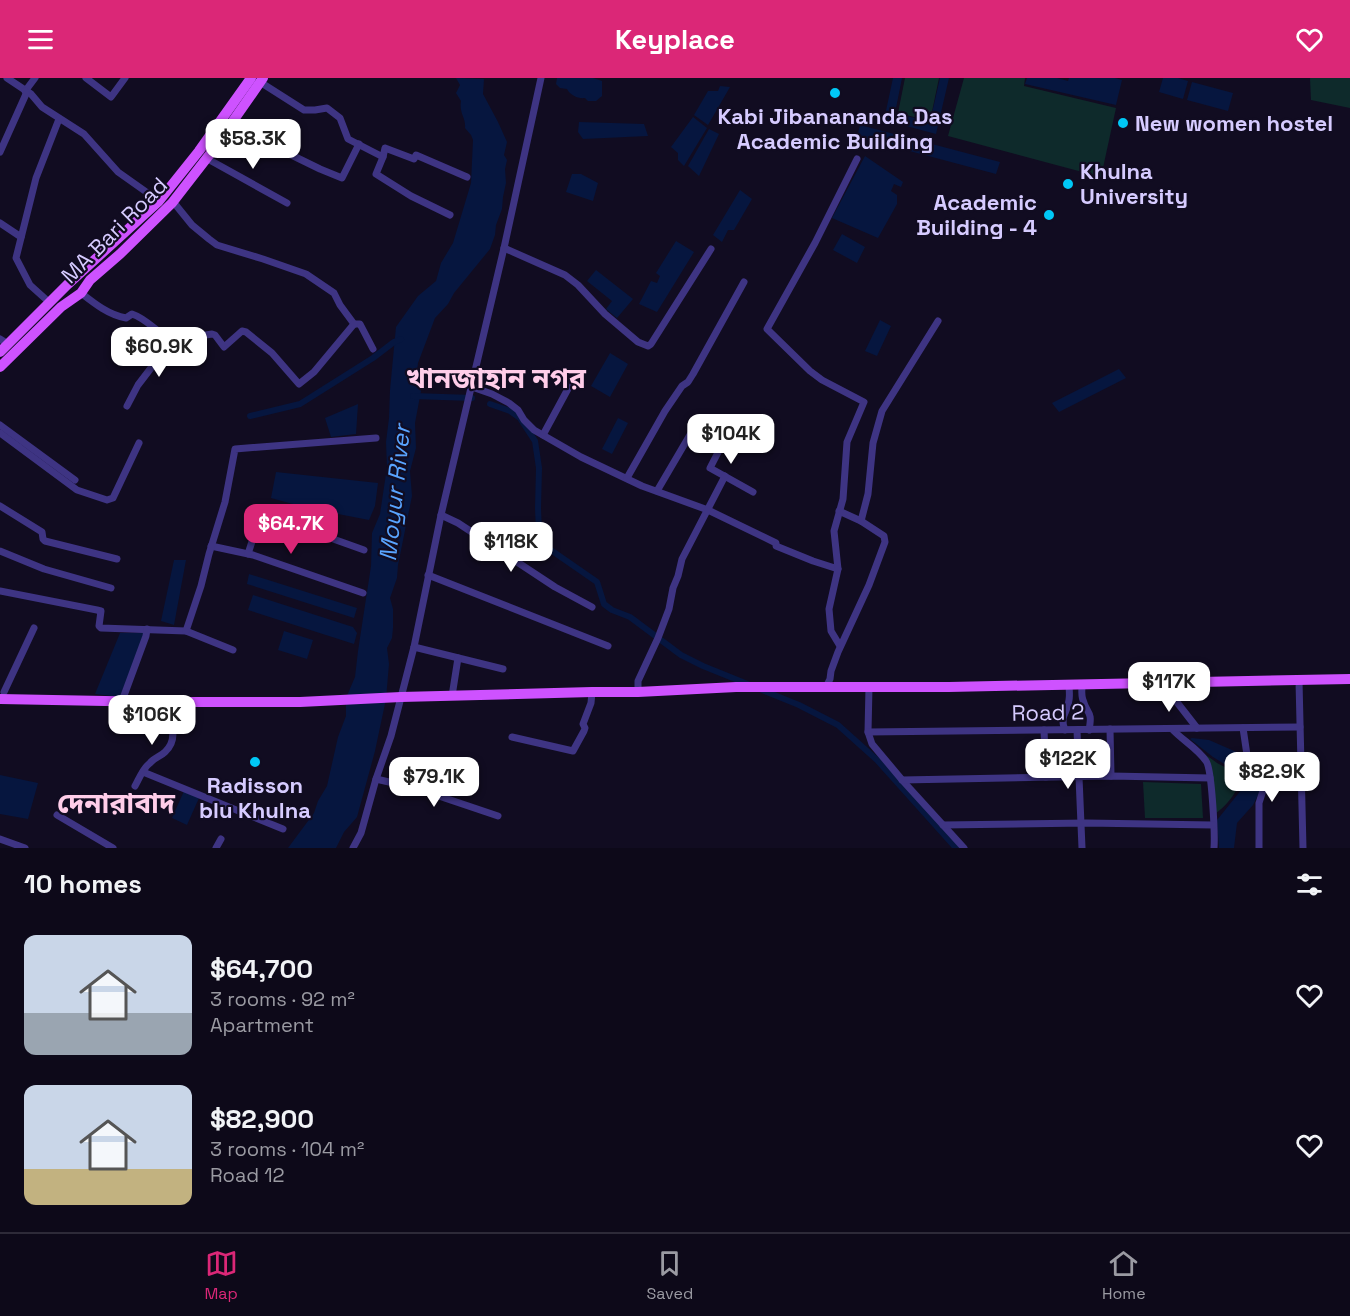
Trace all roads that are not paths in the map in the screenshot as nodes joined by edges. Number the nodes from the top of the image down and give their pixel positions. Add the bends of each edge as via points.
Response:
1 (7, 78) edge
2 (35, 78) edge
3 (86, 78) edge
4 (125, 78) edge
5 (542, 78) edge
6 (258, 79) edge
7 (26, 90) junction
8 (59, 119) junction
9 (359, 144) junction
10 (279, 149) dead end
11 (0, 152) edge
12 (206, 158) junction
13 (383, 158) junction
14 (857, 159) dead end
15 (467, 177) dead end
16 (159, 201) junction
17 (172, 203) junction
18 (287, 203) dead end
19 (450, 215) dead end
20 (0, 223) edge
21 (21, 237) junction
22 (504, 248) junction
23 (711, 249) dead end
24 (744, 282) dead end
25 (81, 293) junction
26 (50, 303) junction
27 (938, 321) dead end
28 (354, 324) junction
29 (166, 338) junction
30 (3, 345) edge
31 (373, 349) dead end
32 (0, 368) edge
33 (576, 374) dead end
34 (472, 387) junction
35 (127, 406) dead end
36 (0, 425) edge
37 (694, 428) dead end
38 (0, 433) edge
39 (728, 433) dead end
40 (543, 435) junction
41 (376, 438) dead end
42 (140, 443) dead end
43 (61, 474) junction
44 (725, 476) junction
45 (627, 478) junction
46 (75, 480) dead end
47 (657, 491) junction
48 (753, 492) dead end
49 (0, 506) edge
50 (708, 510) junction
51 (839, 511) junction
52 (441, 515) junction
53 (861, 521) junction
54 (211, 546) junction
55 (364, 550) dead end
56 (0, 551) edge
57 (248, 554) junction
58 (117, 559) dead end
59 (838, 569) junction
60 (428, 575) junction
61 (111, 588) dead end
62 (0, 591) edge
63 (363, 593) dead end
64 (592, 607) dead end
65 (34, 628) dead end
66 (147, 629) junction
67 (186, 631) junction
68 (608, 646) dead end
69 (840, 646) junction
70 (414, 647) junction
71 (233, 650) dead end
72 (458, 658) junction
73 (502, 669) dead end
74 (1350, 679) edge
75 (1299, 681) junction
76 (1161, 682) junction
77 (1069, 684) junction
78 (1082, 684) junction
79 (826, 687) junction
80 (869, 687) junction
81 (592, 692) junction
82 (638, 692) junction
83 (1, 693) edge
84 (452, 696) junction
85 (397, 697) junction
86 (122, 701) junction
87 (158, 702) junction
88 (1300, 727) junction
89 (1197, 728) junction
90 (1243, 728) junction
91 (1110, 729) junction
92 (1172, 729) junction
93 (1044, 730) junction
94 (1065, 730) junction
95 (1077, 730) junction
96 (1089, 730) junction
97 (868, 732) junction
98 (512, 737) dead end
99 (1246, 755) dead end
100 (1301, 770) junction
101 (143, 772) junction
102 (1111, 776) junction
103 (1046, 777) junction
104 (1080, 777) junction
105 (376, 778) junction
106 (1210, 778) junction
107 (902, 780) junction
108 (135, 786) dead end
109 (57, 815) dead end
110 (498, 816) dead end
111 (1081, 824) junction
112 (943, 825) junction
113 (1213, 825) junction
114 (283, 829) dead end
115 (0, 839) edge
116 (222, 839) dead end
117 (25, 848) edge
118 (112, 848) edge
119 (216, 848) edge
120 (353, 848) edge
121 (964, 848) edge
122 (1082, 848) edge
123 (1214, 848) edge
124 (1259, 848) edge
125 (1303, 848) edge

1 - 7 street
2 - 7 street
3 - 4 street via 111,97
5 - 22 street
6 - 9 street via 304,110 327,108 340,118 348,139
6 - 12 main road, MA Bari Road
6 - 16 main road, MA Bari Road
7 - 8 street
7 - 11 street
8 - 16 street via 84,134 118,172
8 - 21 street via 36,178
9 - 10 street via 342,178
9 - 13 street
12 - 17 main road, MA Bari Road
12 - 18 street
13 - 15 street via 385,148
13 - 19 street via 376,174
14 - 51 street via 767,329 822,380 864,402 847,442
16 - 26 main road, MA Bari Road
17 - 25 main road, MA Bari Road
17 - 28 street via 217,245 306,274 334,293
20 - 21 street
21 - 26 street via 16,258 30,285
22 - 23 street via 565,275 605,314 648,346
22 - 34 street
24 - 45 street via 693,374 665,411
25 - 29 street via 121,317 140,316
25 - 32 main road, MA Bari Road via 61,307
26 - 30 main road, MA Bari Road
27 - 53 street via 882,411 873,442
28 - 29 street via 299,384 272,353 246,332 224,347 212,334
28 - 31 street via 360,324
29 - 35 street
33 - 40 street
34 - 40 street via 509,403
34 - 52 street
36 - 43 street
37 - 47 street
38 - 43 street
39 - 44 street via 710,468
40 - 45 street
41 - 54 street via 235,449 225,502
42 - 43 street via 113,498 107,500 77,490
43 - 46 street
44 - 48 street
44 - 50 street
45 - 47 street
47 - 50 street
49 - 58 street via 42,532 45,542
50 - 59 street via 776,546
50 - 82 street via 682,559 670,606 638,681
51 - 53 street
51 - 59 street via 834,531
52 - 60 street
52 - 64 street
53 - 69 street via 884,536 885,542
54 - 57 street
54 - 67 street
55 - 57 street via 261,510
56 - 61 street via 44,569
57 - 63 street
59 - 69 street via 829,609 831,631
60 - 68 street
60 - 70 street
62 - 66 street via 100,611 101,628
65 - 83 street
66 - 67 street
66 - 86 street
67 - 71 street
69 - 79 street
70 - 72 street
70 - 85 street
72 - 73 street
72 - 84 street
74 - 75 main road
75 - 76 main road
75 - 88 street
76 - 78 main road
76 - 89 street
77 - 78 main road
77 - 80 main road
77 - 94 street via 1070,700 1063,716
78 - 96 street via 1082,698 1091,719
79 - 80 main road
79 - 82 main road
80 - 97 street
81 - 82 main road
81 - 84 main road
81 - 98 street via 582,724 585,728 573,751
83 - 86 main road via 22,700
84 - 85 main road
85 - 87 main road
85 - 105 street via 391,736
86 - 87 main road
87 - 101 street via 171,722 173,738 171,746
88 - 90 street, Road 2
88 - 100 street
89 - 90 street, Road 2
89 - 92 street, Road 2
90 - 99 street
91 - 92 street, Road 2
91 - 96 street, Road 2
91 - 102 street
92 - 106 street via 1207,762
93 - 94 street, Road 2
93 - 97 street, Road 2
93 - 103 street
94 - 95 street, Road 2
95 - 96 street, Road 2
95 - 104 street
97 - 107 street via 872,744
100 - 124 street via 1269,772 1259,803
100 - 125 street
101 - 108 street
101 - 114 street
102 - 104 street
102 - 106 street
103 - 104 street
103 - 107 street
104 - 111 street
105 - 110 street
105 - 120 street via 362,833
106 - 113 street
107 - 112 street
109 - 118 street
111 - 112 street
111 - 113 street
111 - 122 street
112 - 121 street
113 - 123 street
115 - 117 street
116 - 119 street

